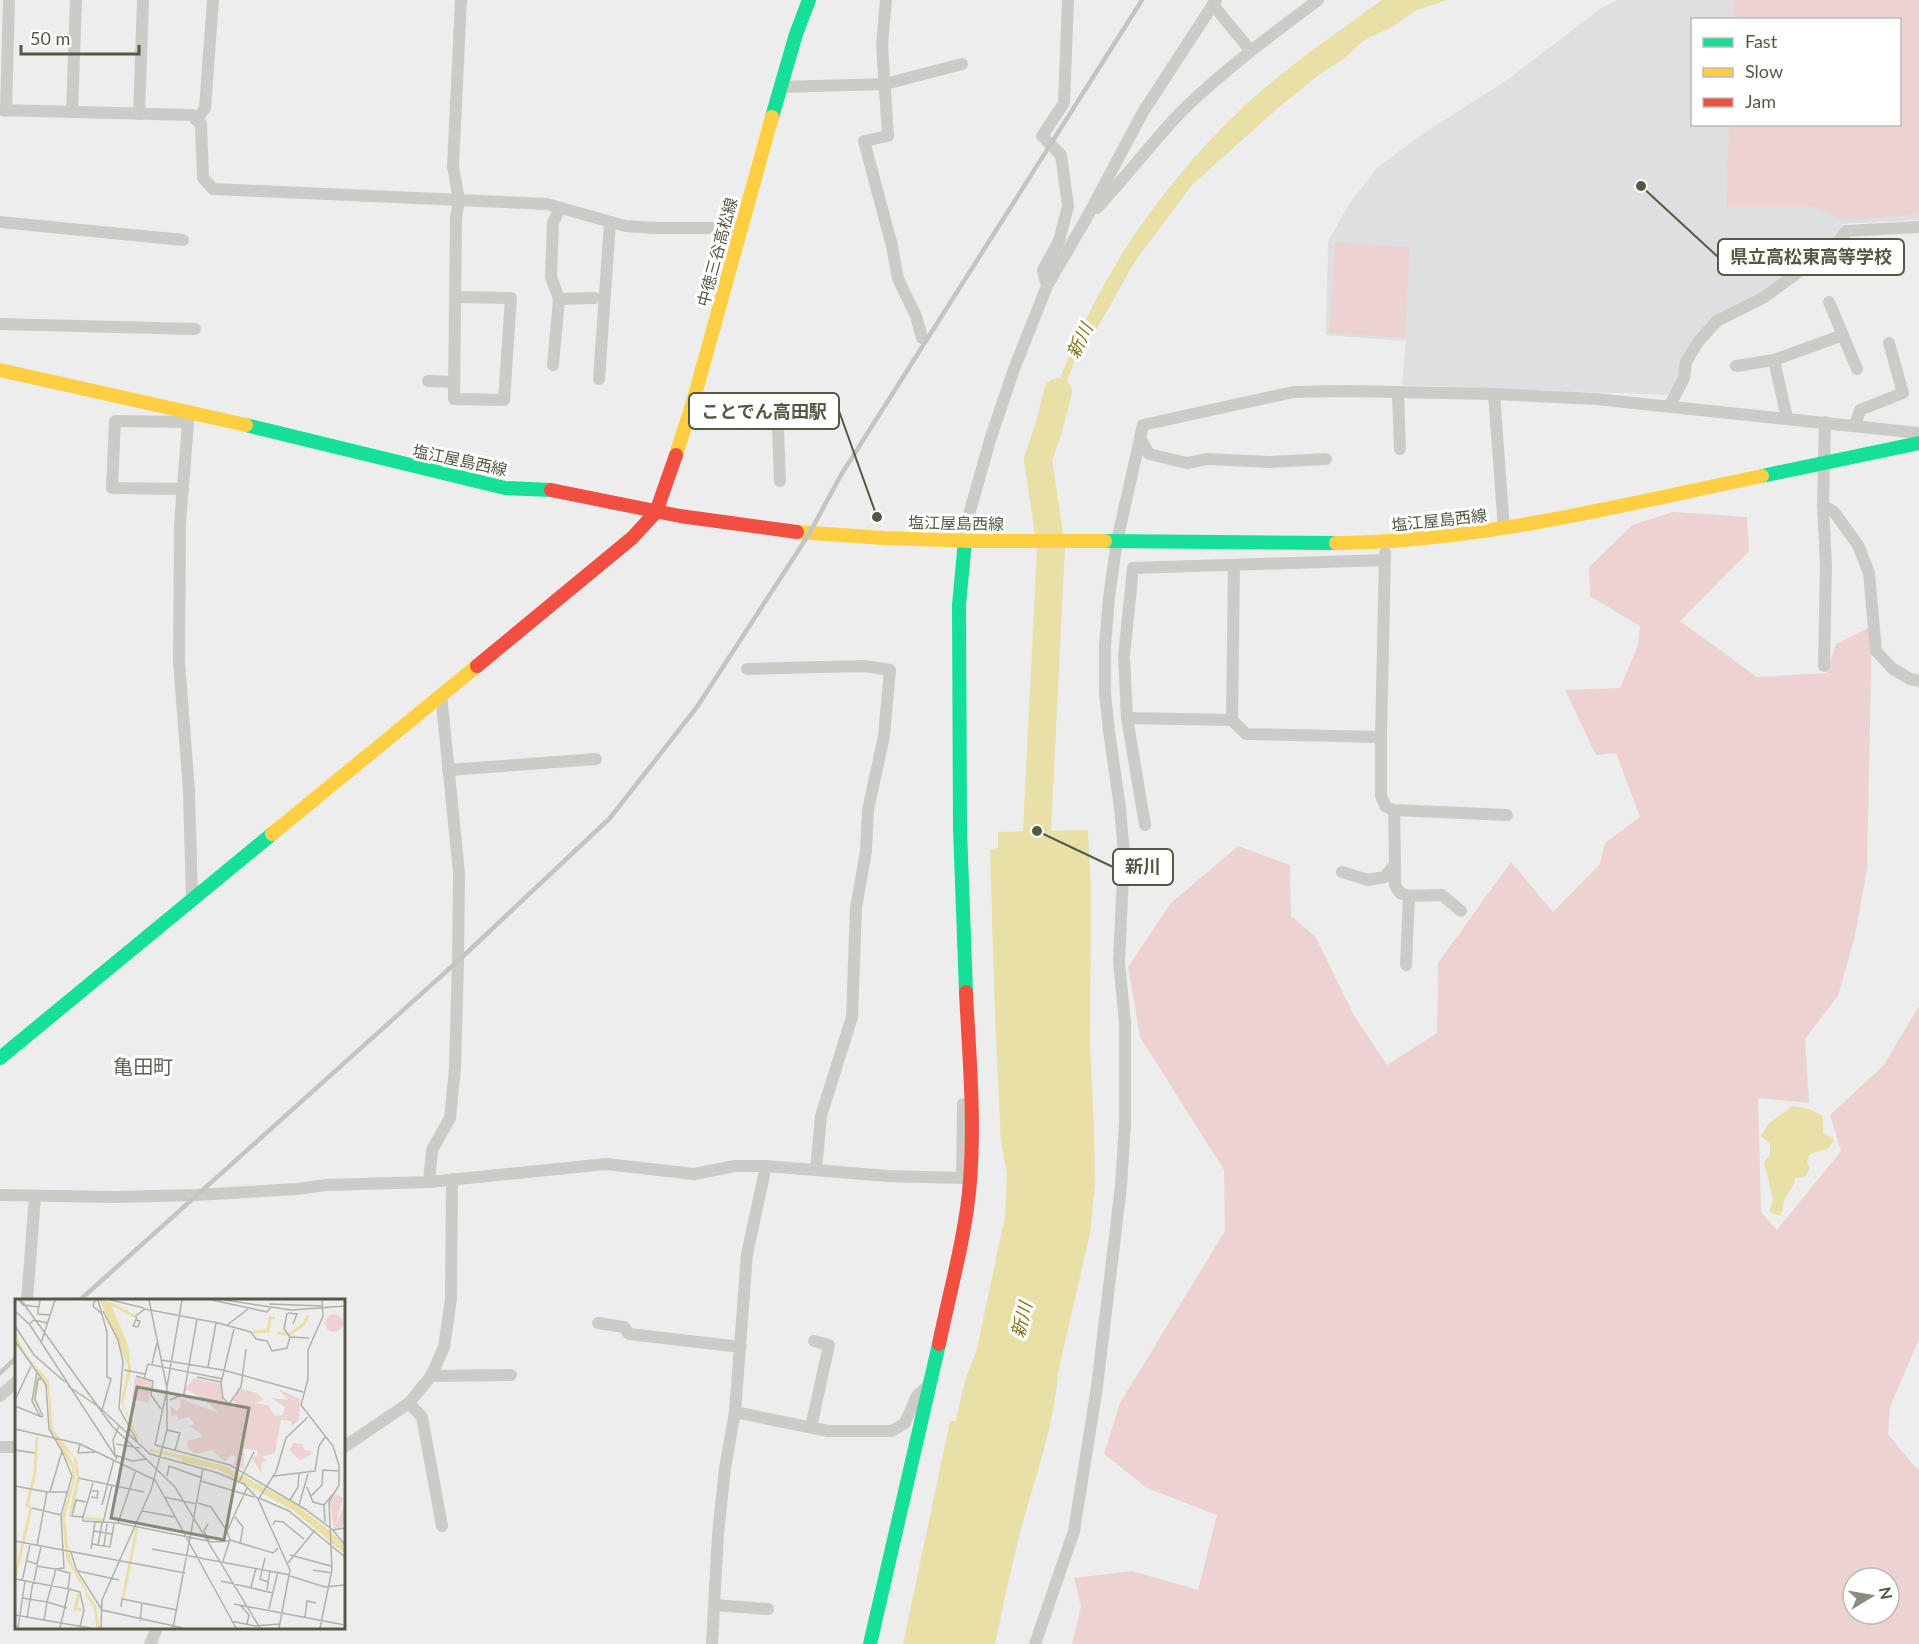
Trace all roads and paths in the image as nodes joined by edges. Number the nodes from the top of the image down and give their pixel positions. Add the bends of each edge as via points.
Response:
1 (9, 0) edge
2 (76, 0) edge
3 (143, 0) edge
4 (213, 0) edge
5 (461, 0) edge
6 (800, 0) edge
7 (809, 0) edge
8 (886, 0) edge
9 (1068, 0) edge
10 (1318, 0) edge
11 (1214, 2) edge
12 (796, 34) junction
13 (1250, 50) junction
14 (962, 64) dead end
15 (885, 84) junction
16 (780, 87) junction
17 (3, 110) edge
18 (72, 112) junction
19 (139, 114) junction
20 (196, 120) junction
21 (459, 200) junction
22 (560, 208) junction
23 (1086, 219) junction
24 (0, 222) edge
25 (610, 222) junction
26 (1919, 227) edge
27 (740, 228) junction
28 (183, 240) dead end
29 (1047, 286) junction
30 (455, 297) junction
31 (596, 298) dead end
32 (559, 299) junction
33 (1829, 302) dead end
34 (0, 324) edge
35 (195, 329) dead end
36 (1843, 335) junction
37 (922, 338) dead end
38 (1889, 343) dead end
39 (1774, 360) junction
40 (553, 365) dead end
41 (1736, 366) dead end
42 (1857, 369) dead end
43 (0, 370) edge
44 (599, 379) dead end
45 (428, 381) dead end
46 (454, 382) junction
47 (1398, 393) junction
48 (1494, 394) junction
49 (693, 402) junction
50 (1670, 405) junction
51 (189, 417) junction
52 (1787, 418) junction
53 (1825, 422) junction
54 (1855, 426) junction
55 (1919, 433) edge
56 (1140, 438) junction
57 (1919, 443) edge
58 (1400, 449) dead end
59 (1326, 459) dead end
60 (1824, 463) junction
61 (780, 480) dead end
62 (183, 489) junction
63 (1823, 505) junction
64 (656, 512) junction
65 (1504, 529) junction
66 (970, 541) junction
67 (1111, 541) junction
68 (1386, 543) junction
69 (1385, 560) junction
70 (1234, 565) junction
71 (1824, 666) dead end
72 (747, 669) dead end
73 (1919, 681) edge
74 (441, 694) junction
75 (1127, 718) junction
76 (1232, 720) junction
77 (1381, 738) junction
78 (596, 759) dead end
79 (448, 770) junction
80 (1394, 810) junction
81 (1507, 815) dead end
82 (1145, 825) dead end
83 (1395, 864) junction
84 (1342, 872) dead end
85 (1409, 896) junction
86 (192, 900) junction
87 (1461, 911) dead end
88 (1406, 965) dead end
89 (0, 1058) edge
90 (970, 1098) junction
91 (766, 1166) junction
92 (816, 1170) junction
93 (452, 1179) junction
94 (429, 1182) junction
95 (0, 1195) edge
96 (35, 1197) junction
97 (27, 1299) edge
98 (598, 1323) dead end
99 (814, 1341) dead end
100 (741, 1347) junction
101 (511, 1375) dead end
102 (430, 1376) junction
103 (15, 1383) edge
104 (931, 1383) junction
105 (0, 1396) edge
106 (410, 1403) junction
107 (735, 1412) junction
108 (811, 1427) junction
109 (0, 1447) edge
110 (345, 1447) edge
111 (15, 1448) edge
112 (442, 1526) dead end
113 (714, 1605) junction
114 (768, 1609) dead end
115 (157, 1629) edge
116 (150, 1644) edge
117 (712, 1644) edge
118 (870, 1644) edge
119 (1035, 1644) edge

1 - 17 street
2 - 18 street
3 - 19 street
4 - 20 street via 205,108
5 - 21 street via 453,167
6 - 12 main road
7 - 12 main road, 中徳三谷高松線
8 - 15 street via 882,45
9 - 29 street via 1064,103 1042,136 1061,155 1068,206 1059,241 1043,270
10 - 13 street
11 - 13 street
11 - 23 street via 1143,112
12 - 16 main road, 中徳三谷高松線
13 - 23 street via 1180,114
14 - 15 street
15 - 16 street
15 - 37 street via 888,136 864,141 898,279
16 - 27 main road, 中徳三谷高松線
17 - 18 street
18 - 19 street
19 - 20 street via 192,115
20 - 21 street via 201,124 203,178 213,189
21 - 22 street
21 - 30 street
22 - 25 street
22 - 32 street via 553,224 551,277
23 - 29 street
24 - 28 street
25 - 27 street via 657,228
25 - 44 street
26 - 50 street via 1846,231 1837,244 1763,298 1717,321 1686,362 1684,378
27 - 49 main road, 中徳三谷高松線
29 - 66 street via 990,440 968,518
30 - 46 street
30 - 46 street via 511,298 504,400 453,399
31 - 32 street
32 - 40 street
33 - 36 street
34 - 35 street
36 - 39 street
36 - 42 street
38 - 54 street via 1903,393 1860,410
39 - 41 street
39 - 52 street
43 - 51 main road, 塩江屋島西線
45 - 46 street
47 - 48 street
47 - 56 street via 1293,392 1143,425
47 - 58 street
48 - 50 street
48 - 65 street
49 - 61 street via 762,409 772,417 778,430
49 - 64 main road, 中徳三谷高松線
50 - 52 street
51 - 62 street
51 - 62 street via 115,421 112,488
51 - 64 main road, 塩江屋島西線 via 504,488 558,490
52 - 53 street
53 - 54 street
53 - 60 street
54 - 55 street
56 - 59 street via 1149,454 1187,463 1207,459
56 - 67 street
57 - 60 main road, 塩江屋島西線
60 - 63 street
60 - 65 main road, 塩江屋島西線
62 - 86 street via 178,661 189,791
63 - 71 street
63 - 73 street via 1834,512 1858,545 1869,573 1876,651 1893,669
64 - 66 main road, 塩江屋島西線 via 809,534
64 - 74 main road via 632,538
65 - 68 main road, 塩江屋島西線
66 - 67 main road, 塩江屋島西線
66 - 90 main road via 959,605 960,829
67 - 68 main road, 塩江屋島西線
67 - 119 street via 1105,693 1124,854 1119,962 1125,1022 1121,1186 1097,1387 1074,1531
68 - 69 street
69 - 70 street
69 - 77 street
70 - 75 street via 1133,567 1124,656
70 - 76 street
72 - 92 street via 865,666 890,670 884,736 868,810 856,908 852,1017 821,1116
74 - 79 street
74 - 86 main road
75 - 76 street
75 - 82 street
76 - 77 street via 1246,734
77 - 80 street via 1381,796 1386,807
78 - 79 street
79 - 94 street via 459,873 455,1068 450,1118 432,1150
80 - 81 street
80 - 83 street
83 - 84 street via 1385,878 1368,880
83 - 85 street via 1395,885
85 - 87 street via 1442,895
85 - 88 street
86 - 89 main road
90 - 92 street via 962,1106 962,1178
90 - 104 main road via 966,1214
91 - 92 street
91 - 93 street via 694,1173 606,1164
91 - 100 street via 747,1254
93 - 94 street
93 - 102 street via 451,1299 444,1347
94 - 96 street via 196,1195
95 - 96 street
96 - 97 street
98 - 100 street via 624,1327 629,1334
99 - 108 street via 829,1345
100 - 107 street
101 - 102 street
102 - 106 street
103 - 105 street
104 - 108 street via 917,1396 905,1423 892,1431 828,1431
104 - 118 main road
106 - 110 street
106 - 112 street via 422,1417
107 - 108 street
107 - 113 street via 725,1468
109 - 111 street
113 - 114 street
113 - 117 street
115 - 116 street

